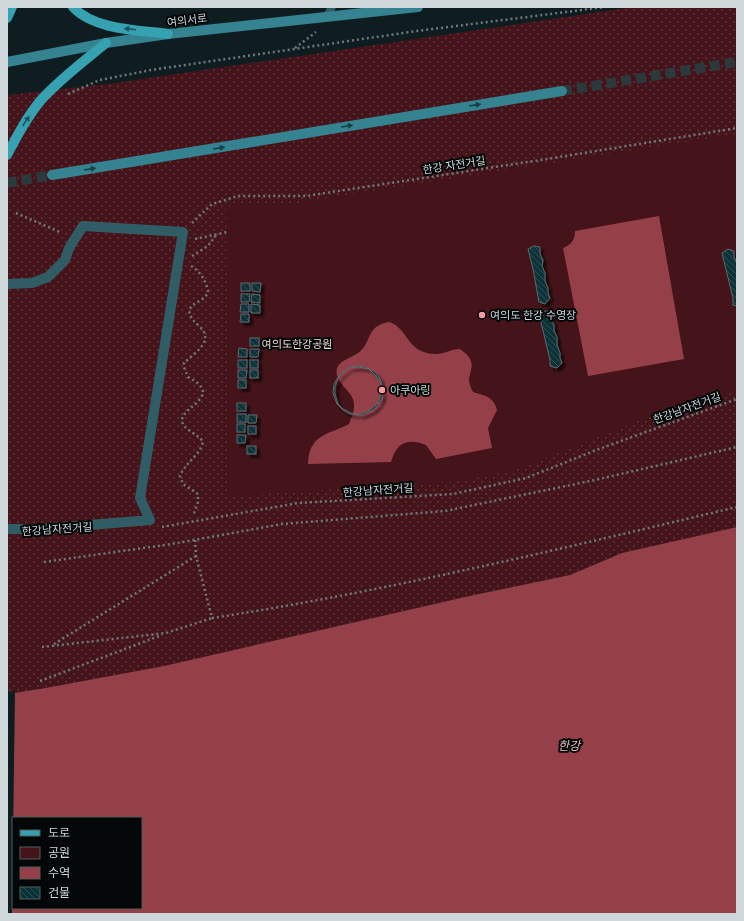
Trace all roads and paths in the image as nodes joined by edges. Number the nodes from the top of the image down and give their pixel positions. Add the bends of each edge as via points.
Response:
1 (12, 7) edge
2 (73, 7) edge
3 (332, 7) edge
4 (418, 7) edge
5 (605, 7) edge
6 (327, 16) junction
7 (7, 18) edge
8 (168, 34) junction
9 (106, 43) junction
10 (7, 62) edge
11 (562, 91) tunnel mouth
12 (68, 94) dead end
13 (737, 128) edge
14 (7, 155) edge
15 (52, 176) tunnel mouth
16 (16, 213) dead end
17 (183, 232) junction
18 (227, 232) dead end
19 (216, 235) junction
20 (75, 239) junction
21 (181, 243) junction
22 (7, 284) edge
23 (737, 399) edge
24 (737, 447) edge
25 (737, 507) edge
26 (194, 513) dead end
27 (155, 528) dead end
28 (7, 529) edge
29 (195, 540) junction
30 (196, 556) junction
31 (44, 562) dead end
32 (212, 618) junction
33 (166, 633) junction
34 (52, 646) junction
35 (42, 647) dead end
36 (40, 681) dead end

1 - 7 main road
8 -> 2 main road via 111,27 80,14
3 - 6 lane
4 - 6 main road, 여의서로
5 - 12 path via 417,31 150,70 100,80
6 - 8 main road, 여의서로
8 - 9 main road, 여의서로
9 - 10 main road, 여의서로
14 -> 9 main road via 28,118 42,100
15 -> 11 main road
13 - 17 path, 한강 자전거길 via 306,196 238,196 212,204
16 - 20 path
17 - 20 street via 83,226
17 - 21 street
18 - 19 path
19 - 21 path
19 - 26 path via 208,246 188,260 203,277 208,292 206,298 193,305 189,311 192,321 205,332 206,337 199,352 184,363 188,377 196,381 202,392 196,405 182,420 186,429 200,437 203,442 202,448 183,468 180,476 183,484 198,494
20 - 22 street via 65,260 48,277 32,283
21 - 28 street via 140,498 150,520 41,529
23 - 27 path, 한강남자전거길 via 526,478 453,494 298,503
24 - 29 path via 445,511 282,524
25 - 32 path via 462,571 283,607
29 - 30 path
29 - 31 path
30 - 32 path
30 - 34 path
32 - 33 path
33 - 34 path
33 - 36 path
34 - 35 path

